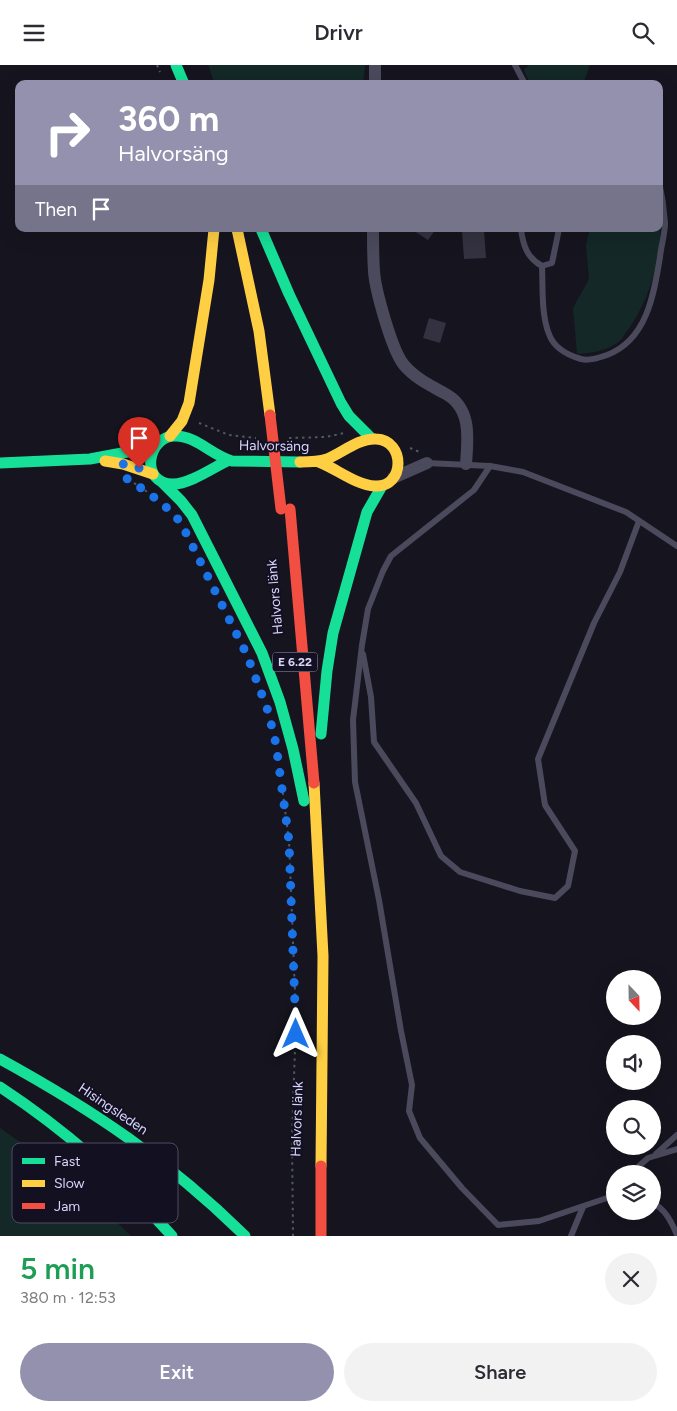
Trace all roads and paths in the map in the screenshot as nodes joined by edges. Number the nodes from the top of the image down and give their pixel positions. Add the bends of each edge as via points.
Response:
1 (176, 65) edge
2 (375, 65) edge
3 (515, 65) edge
4 (182, 80) edge
5 (375, 80) edge
6 (522, 80) edge
7 (663, 201) edge
8 (214, 232) edge
9 (238, 232) edge
10 (247, 232) edge
11 (262, 232) edge
12 (373, 232) edge
13 (522, 232) edge
14 (558, 232) edge
15 (542, 266) junction
16 (186, 415) junction
17 (274, 415) junction
18 (359, 426) junction
19 (170, 436) junction
20 (261, 438) dead end
21 (288, 438) dead end
22 (372, 438) junction
23 (154, 447) junction
24 (400, 447) junction
25 (90, 459) junction
26 (229, 460) junction
27 (319, 462) junction
28 (0, 463) edge
29 (427, 463) junction
30 (466, 464) junction
31 (490, 466) junction
32 (158, 478) junction
33 (393, 478) junction
34 (134, 483) dead end
35 (382, 486) junction
36 (150, 494) dead end
37 (286, 509) junction
38 (640, 521) junction
39 (677, 546) edge
40 (362, 645) junction
41 (282, 781) dead end
42 (315, 795) junction
43 (307, 815) junction
44 (0, 1059) edge
45 (0, 1087) edge
46 (677, 1135) edge
47 (78, 1143) edge
48 (137, 1143) edge
49 (677, 1149) edge
50 (653, 1156) junction
51 (640, 1165) edge
52 (178, 1174) edge
53 (606, 1198) edge
54 (310, 1199) dead end
55 (583, 1207) junction
56 (661, 1210) edge
57 (160, 1223) edge
58 (677, 1235) edge
59 (172, 1236) edge
60 (245, 1236) edge
61 (293, 1236) edge
62 (321, 1236) edge
63 (571, 1236) edge

1 - 4 main road
2 - 5 street
3 - 6 lane
7 - 15 lane via 665,225 655,290 644,322 628,343 615,352 584,360 572,357 556,346 549,335 546,320
8 - 16 main road via 209,280
9 - 17 main road, Halvors länk / E 6.22
10 - 17 main road, Halvors länk / E 6.22 via 266,323
11 - 18 main road via 330,382 349,416
12 - 30 street via 374,273 390,337 402,364 416,378 447,394 462,410 466,427
13 - 15 lane via 527,252
14 - 15 lane via 552,263
16 - 19 main road
16 - 20 path via 222,433
17 - 37 main road, Halvors länk / E 6.22
18 - 21 path via 334,435
18 - 22 main road
19 - 23 main road, Halvorsäng
19 - 26 main road, Halvorsäng via 184,437
22 - 24 main road via 383,438
22 - 27 main road, Halvorsäng
23 - 25 main road, Halvorsäng
23 - 32 main road via 150,458
24 - 29 street via 414,459
24 - 29 path via 428,452
24 - 33 main road via 399,465
25 - 28 main road, Halvorsäng
25 - 32 main road, Halvorsäng via 123,464
26 - 27 main road, Halvorsäng
26 - 32 main road, Halvorsäng via 176,484
27 - 35 main road, Halvorsäng via 364,484
29 - 30 lane
29 - 33 street
30 - 31 lane
31 - 38 lane via 523,472 626,512
31 - 40 lane via 474,490 391,556 368,609
32 - 43 main road, E 6.22 via 192,515 262,653 282,711
33 - 35 main road, E 6.22
34 - 36 path
35 - 42 main road, E 6.22 via 366,512 334,633 327,671
37 - 42 main road, Halvors länk / E 6.22
37 - 43 main road, Halvors länk / E 6.22
38 - 39 lane
38 - 40 lane via 538,759 545,805 576,851 568,886 555,898 460,872 441,856 416,803 374,741
40 - 55 lane via 354,721 355,782 412,1085 409,1111 420,1137 498,1225 539,1221
41 - 61 path via 289,841 296,1018
42 - 62 main road, Halvors länk / E 6.22 via 323,957
43 - 54 main road, Halvors länk / E 6.22 via 315,968
44 - 48 main road, Hisingsleden via 107,1121
45 - 47 main road
46 - 50 lane
49 - 50 lane
50 - 51 lane
52 - 60 main road, Hisingsleden
53 - 55 lane
55 - 63 lane
56 - 58 lane
57 - 59 main road

